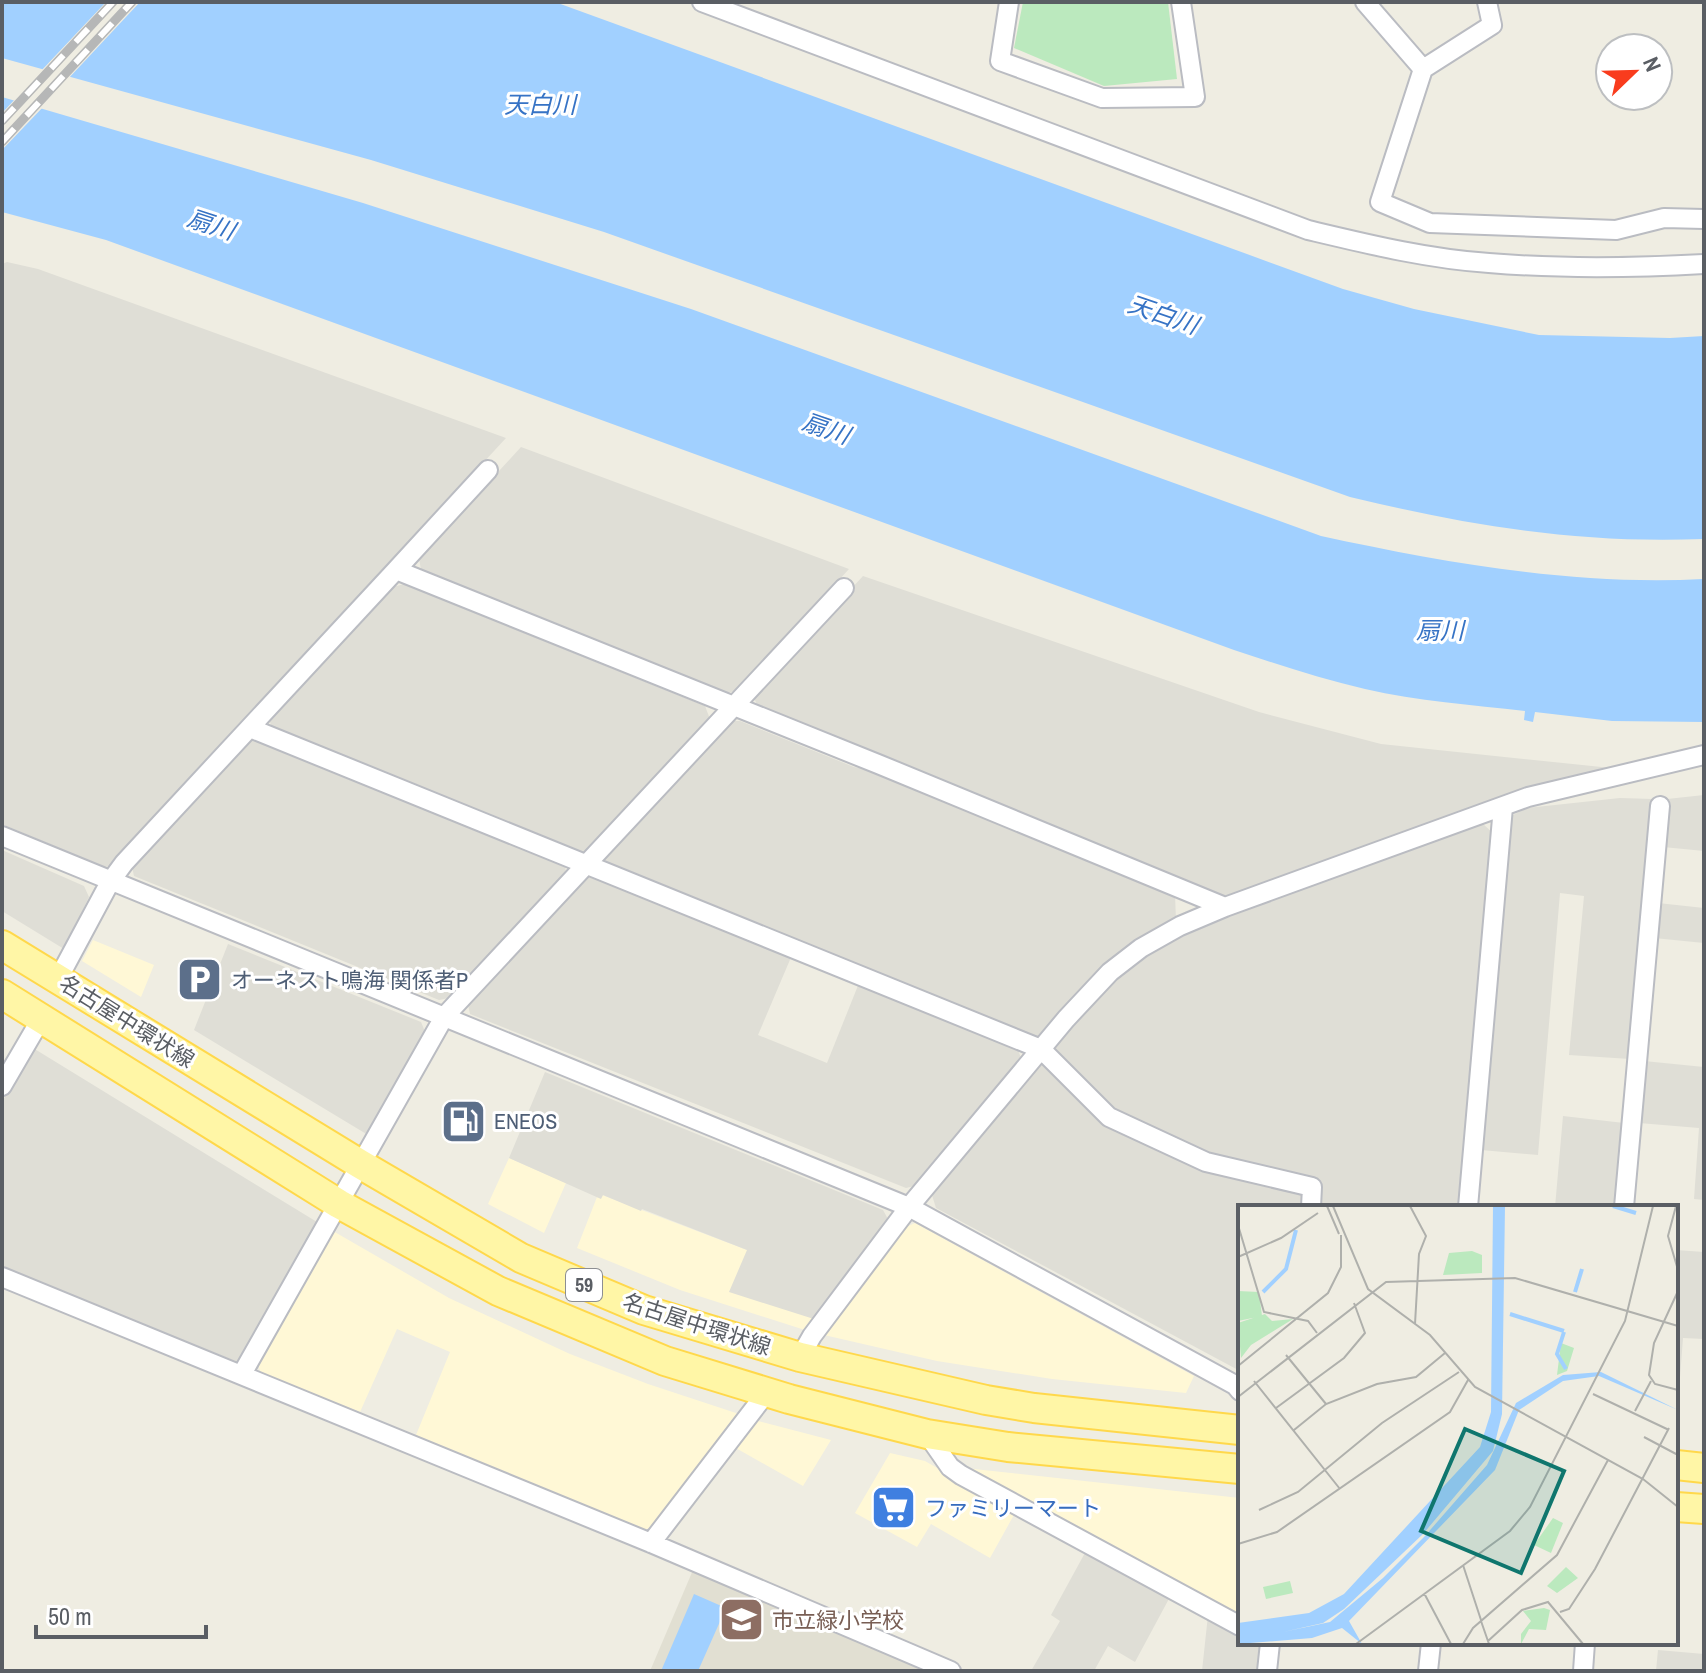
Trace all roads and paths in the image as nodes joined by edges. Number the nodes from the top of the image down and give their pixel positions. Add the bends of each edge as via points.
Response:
1 (702, 2) edge
2 (1009, 2) edge
3 (1181, 2) edge
4 (1365, 2) edge
5 (1487, 2) edge
6 (1423, 69) junction
7 (1704, 219) edge
8 (1704, 264) edge
9 (488, 470) dead end
10 (396, 570) junction
11 (844, 588) dead end
12 (731, 707) junction
13 (250, 728) junction
14 (1704, 755) edge
15 (1660, 806) dead end
16 (1503, 807) junction
17 (2, 836) edge
18 (585, 864) junction
19 (110, 882) junction
20 (1225, 907) junction
21 (2, 945) edge
22 (58, 979) junction
23 (2, 994) edge
24 (444, 1017) junction
25 (41, 1019) junction
26 (1041, 1049) junction
27 (2, 1086) edge
28 (360, 1164) junction
29 (339, 1204) junction
30 (1311, 1205) edge
31 (1468, 1205) edge
32 (1624, 1205) edge
33 (909, 1207) junction
34 (2, 1277) edge
35 (800, 1357) junction
36 (242, 1374) junction
37 (1238, 1389) edge
38 (767, 1392) junction
39 (1238, 1430) edge
40 (927, 1434) junction
41 (1678, 1465) edge
42 (1704, 1468) edge
43 (1238, 1469) edge
44 (1678, 1507) edge
45 (1704, 1509) edge
46 (651, 1543) junction
47 (1238, 1625) edge
48 (1270, 1645) edge
49 (1431, 1645) edge
50 (1585, 1645) edge
51 (951, 1671) edge
52 (1267, 1671) edge
53 (1428, 1671) edge
54 (1583, 1671) edge

1 - 8 street via 1308,230 1371,246 1487,263 1627,268
2 - 3 street via 1000,61 1102,98 1195,97
4 - 6 street
5 - 6 street via 1492,25
6 - 7 street via 1380,202 1430,223 1616,230 1664,218
9 - 10 street
10 - 12 street
10 - 13 street
11 - 12 street
12 - 18 street
12 - 20 street
13 - 18 street
13 - 19 street
14 - 16 street
15 - 32 street
16 - 20 street
16 - 31 street
17 - 19 street
18 - 24 street
18 - 26 street
19 - 22 street
19 - 24 street
20 - 26 street via 1141,948 1110,972
21 - 22 main road, 名古屋中環状線 / 59
22 - 28 main road, 名古屋中環状線 / 59
23 - 25 main road, 名古屋中環状線 / 59
24 - 28 street
24 - 33 street
25 - 27 street
25 - 29 main road, 名古屋中環状線 / 59
26 - 30 street via 1109,1117 1206,1162 1312,1187
26 - 33 street
28 - 29 street
28 - 35 main road, 名古屋中環状線 / 59 via 521,1258 644,1310
29 - 36 street
29 - 38 main road, 名古屋中環状線 / 59 via 498,1291 665,1361
33 - 35 street
33 - 37 street
34 - 36 street
35 - 39 main road, 名古屋中環状線 / 59 via 1034,1408
36 - 46 street
38 - 40 main road, 名古屋中環状線 / 59
38 - 46 street
40 - 43 main road, 名古屋中環状線 / 59
40 - 47 street via 961,1475
41 - 42 main road
44 - 45 main road
46 - 51 street
48 - 52 street
49 - 53 street
50 - 54 street

